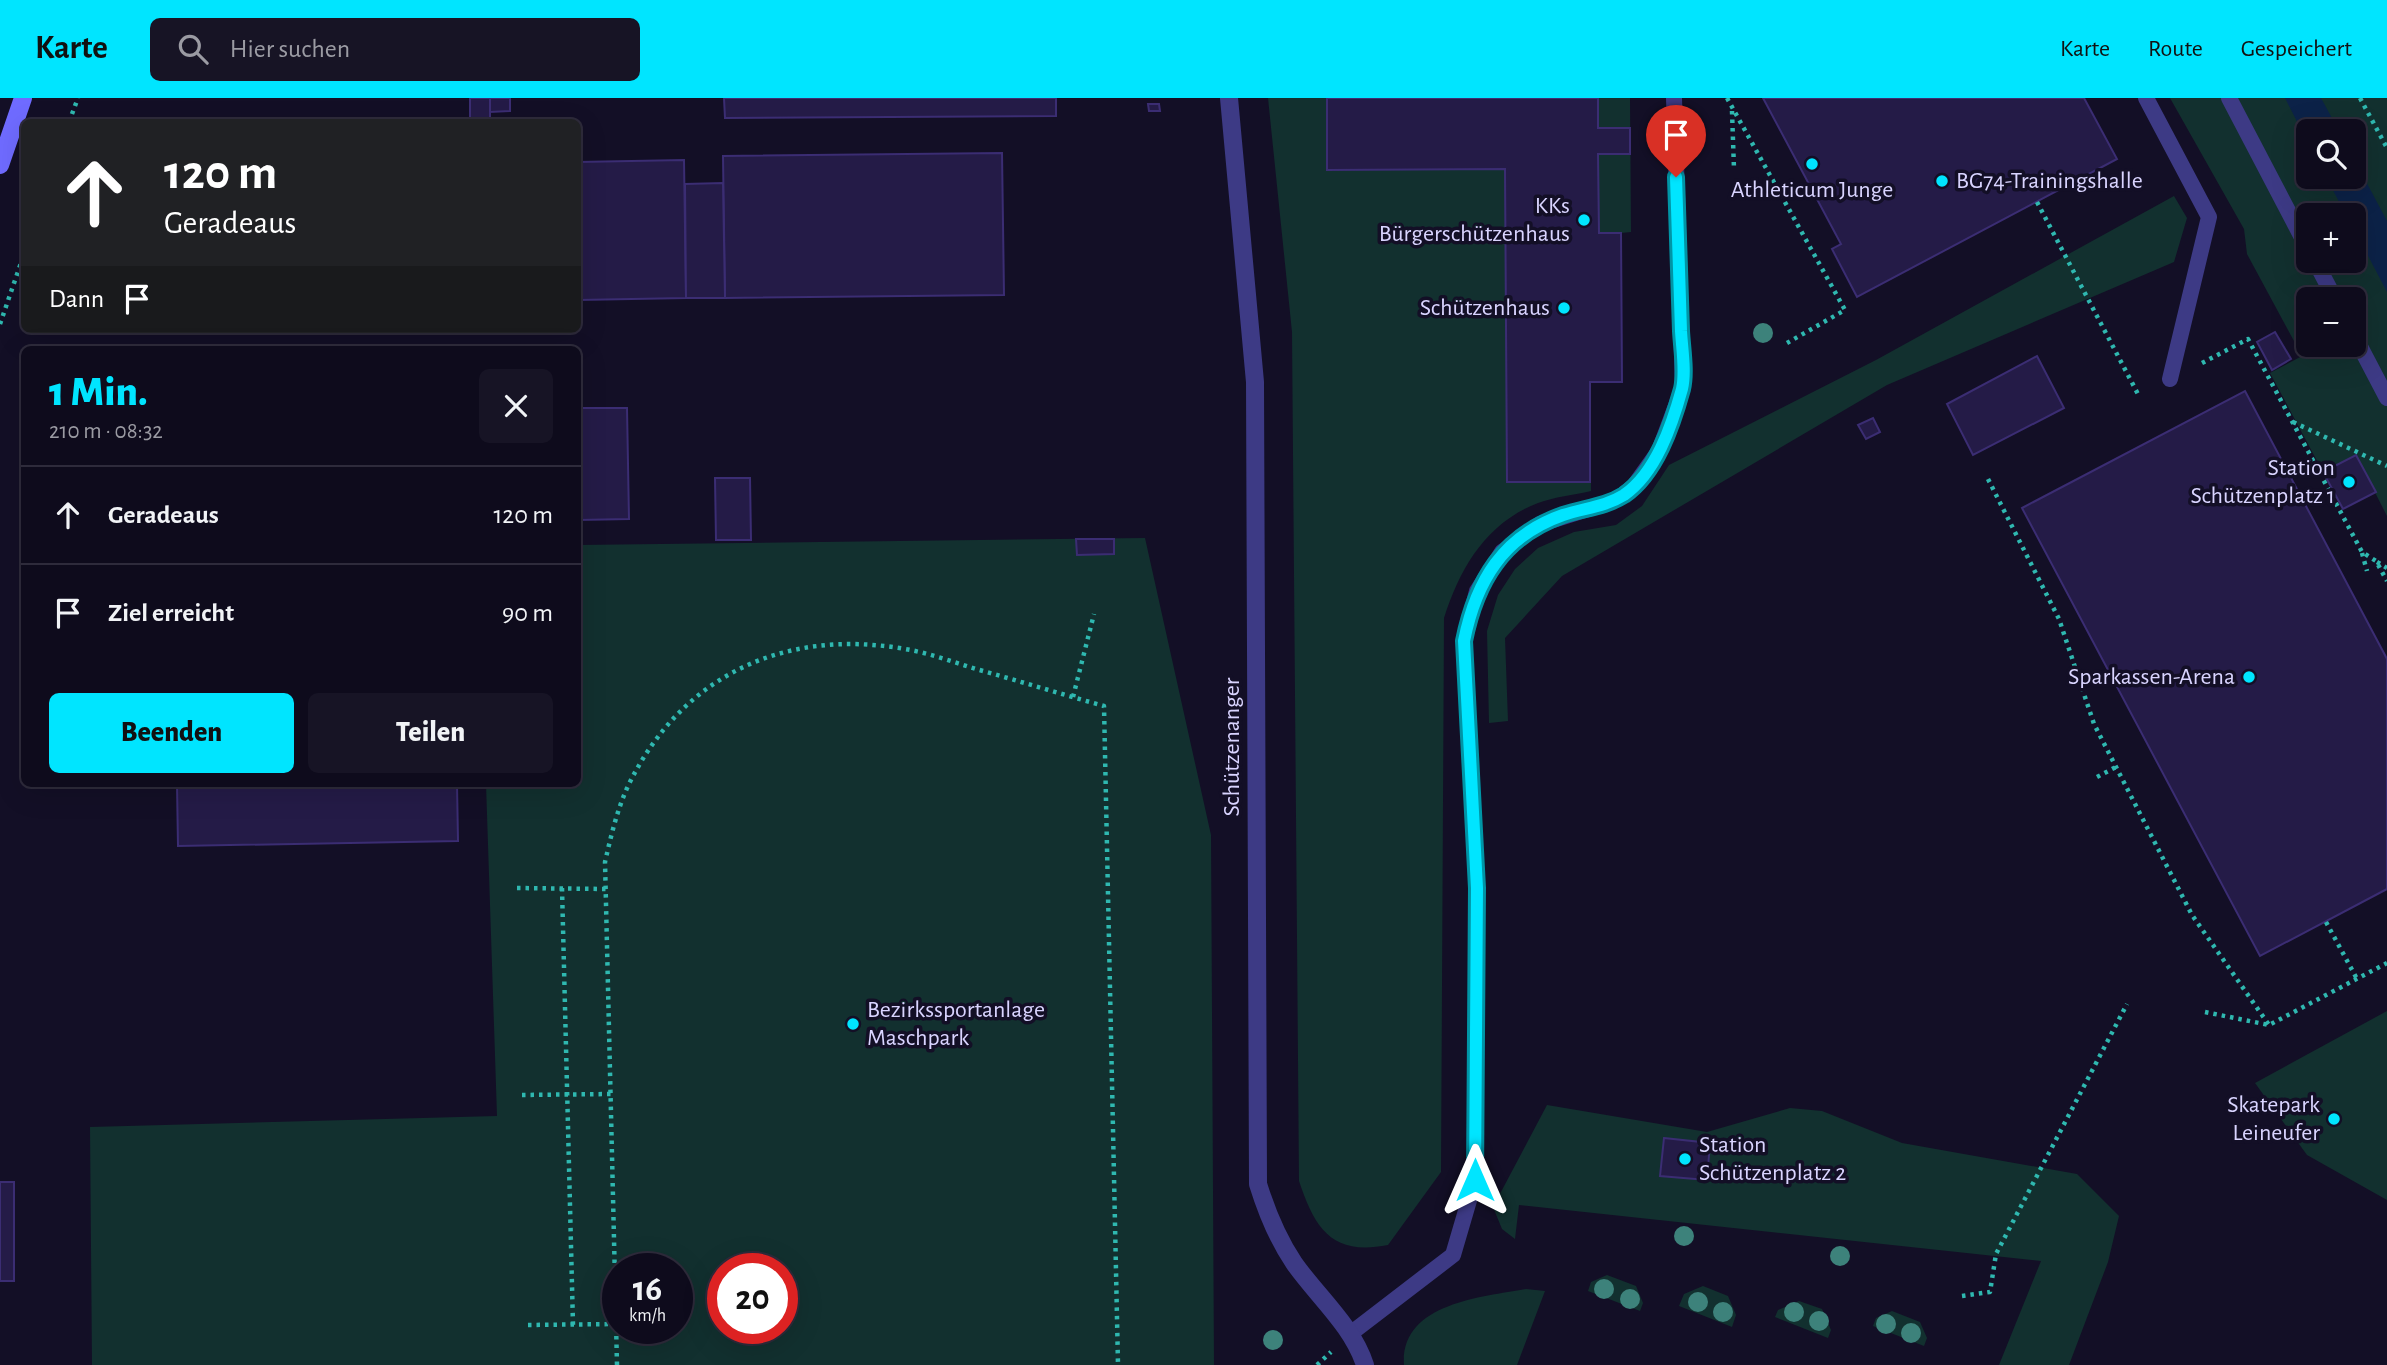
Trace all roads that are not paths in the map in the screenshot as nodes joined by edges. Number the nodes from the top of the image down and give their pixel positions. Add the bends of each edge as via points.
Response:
1 (23, 98) edge
2 (1229, 98) edge
3 (1674, 98) edge
4 (2146, 98) edge
5 (2229, 98) edge
6 (0, 165) edge
7 (2296, 226) edge
8 (2366, 357) edge
9 (2170, 379) road end
10 (2387, 398) edge
11 (1350, 1334) junction
12 (1365, 1365) edge

1 - 6 main road
2 - 11 street, Schützenanger via 1255,382 1258,1184 1271,1225 1288,1254
3 - 11 lane via 1683,387 1659,451 1634,486 1610,502 1540,524 1502,552 1477,591 1464,641 1477,888 1475,1180 1452,1255
4 - 9 lane via 2208,217
5 - 7 lane
8 - 10 lane
11 - 12 street, Schützenanger

